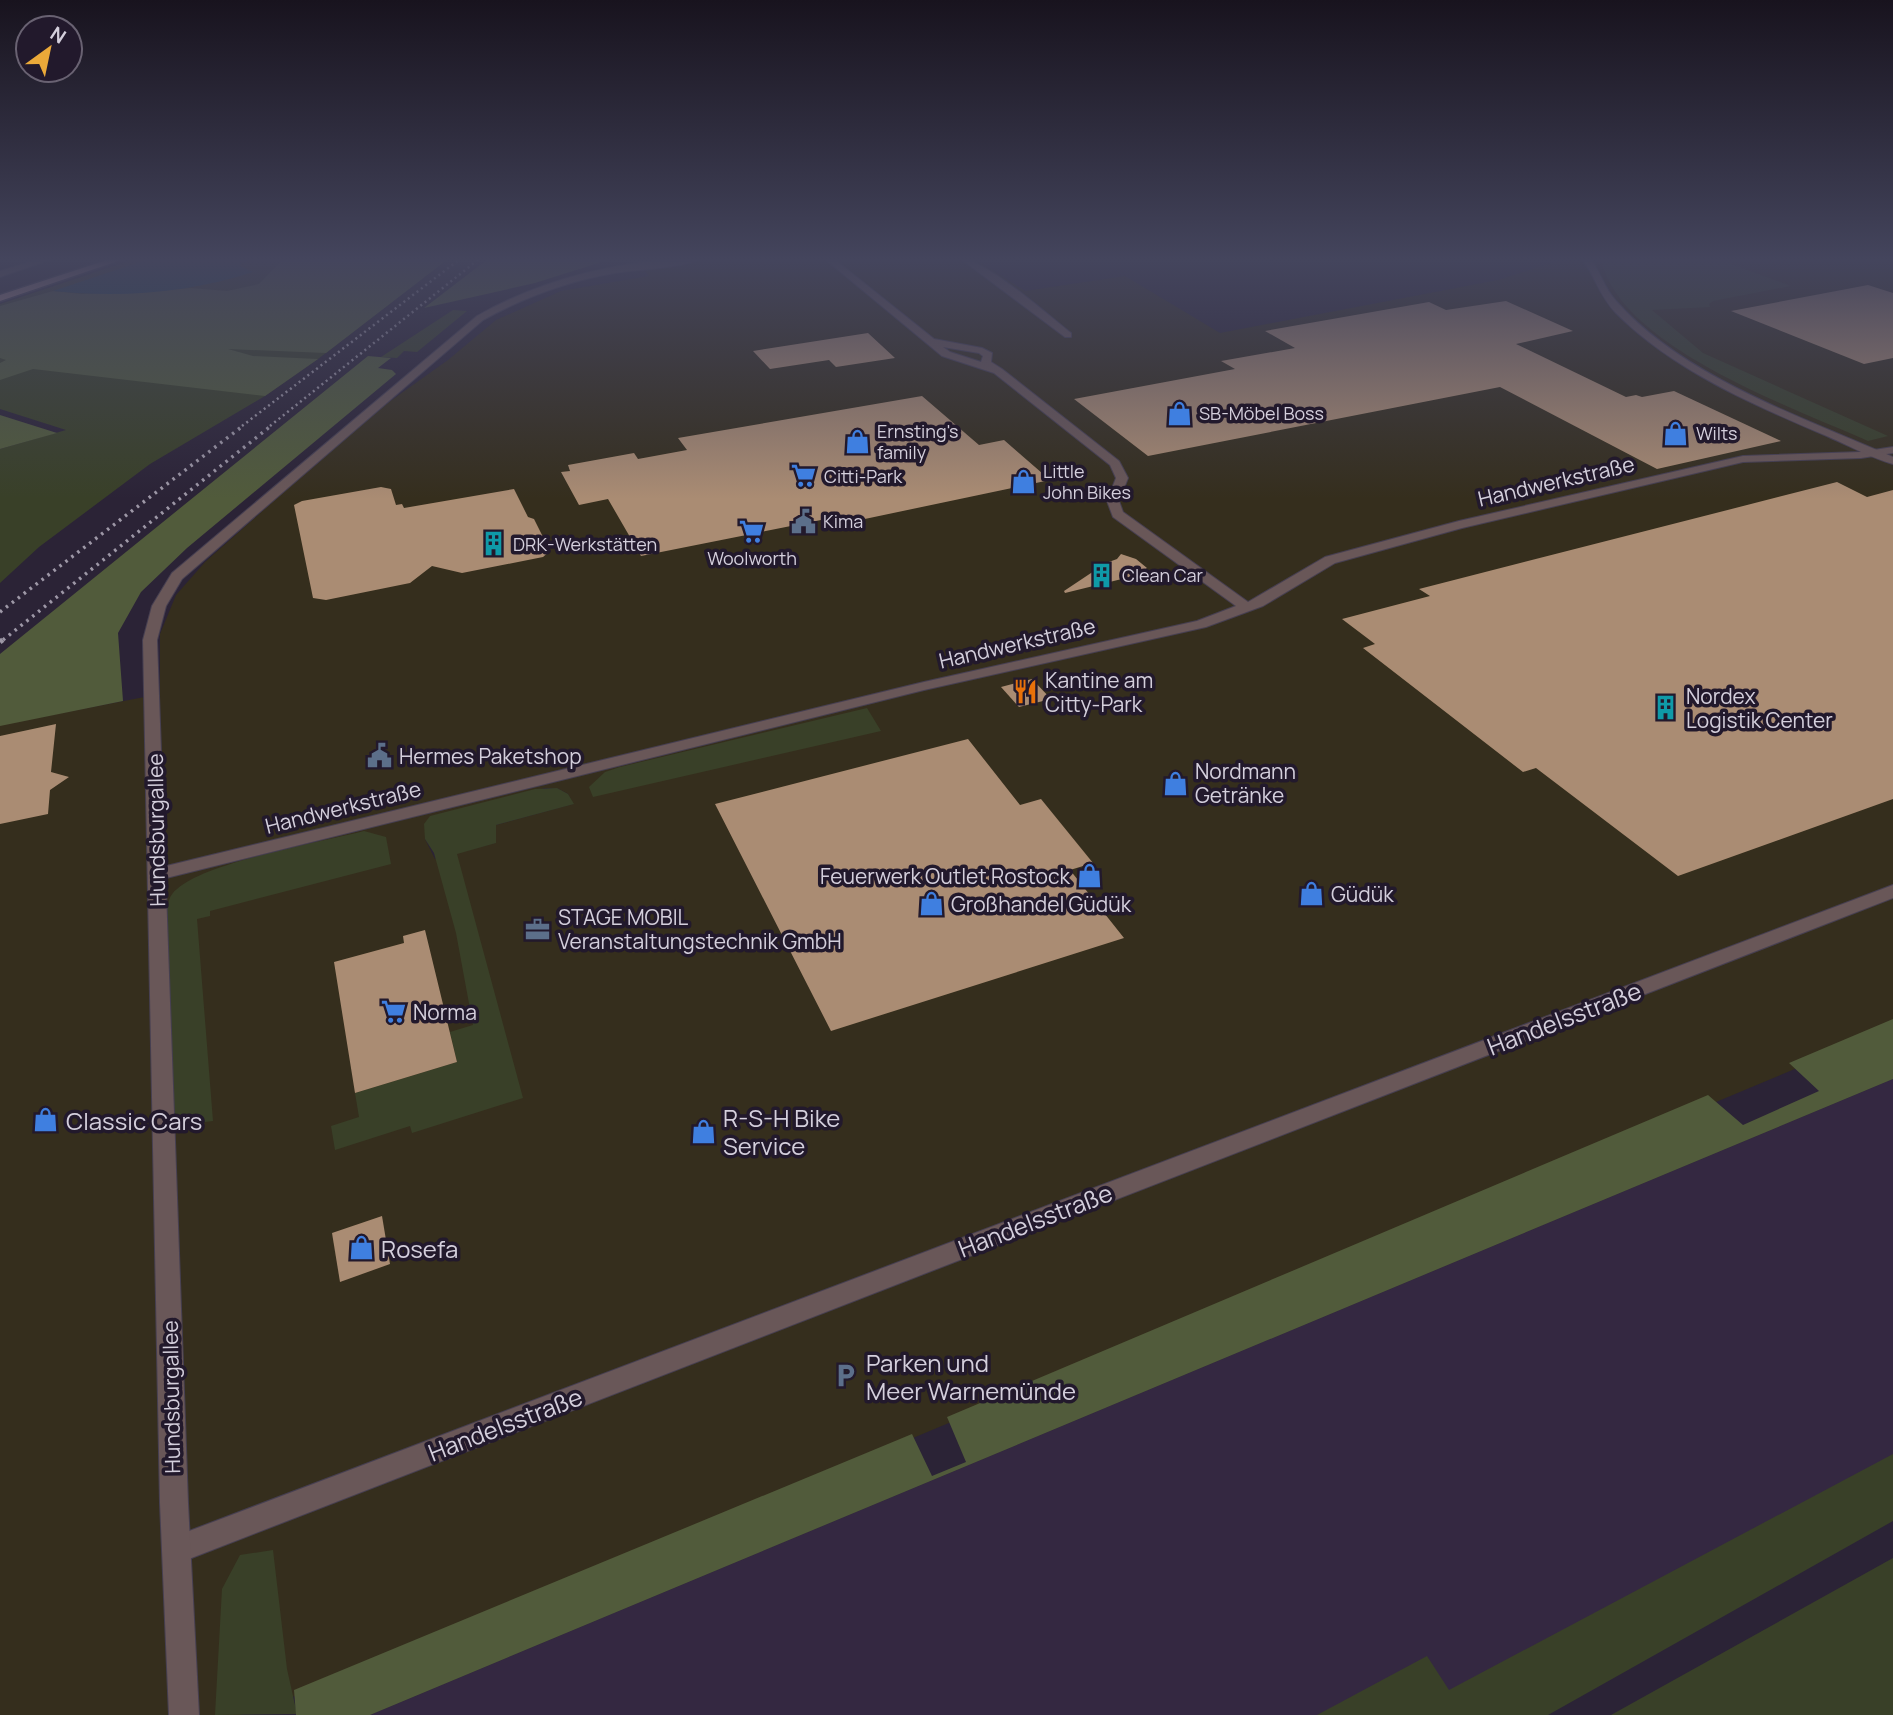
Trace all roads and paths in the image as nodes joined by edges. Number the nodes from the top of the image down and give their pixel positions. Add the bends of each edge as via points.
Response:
1 (453, 339) edge
2 (924, 339) edge
3 (1655, 339) edge
4 (1893, 450) edge
5 (1877, 454) junction
6 (1893, 461) edge
7 (1247, 608) junction
8 (158, 874) junction
9 (1893, 891) edge
10 (176, 1550) junction
11 (184, 1715) edge

1 - 8 street, Hundsburgallee via 177,576 159,604 150,640
2 - 7 street via 948,356 990,366 1115,463 1122,478 1113,501 1117,514
3 - 5 street via 1756,398
4 - 5 street
5 - 6 street
5 - 7 street, Handwerkstraße via 1744,459 1459,525 1330,560
7 - 8 street, Handwerkstraße via 1178,629 924,686
8 - 10 street, Hundsburgallee
9 - 10 street, Handelsstraße
10 - 11 street, Hundsburgallee

